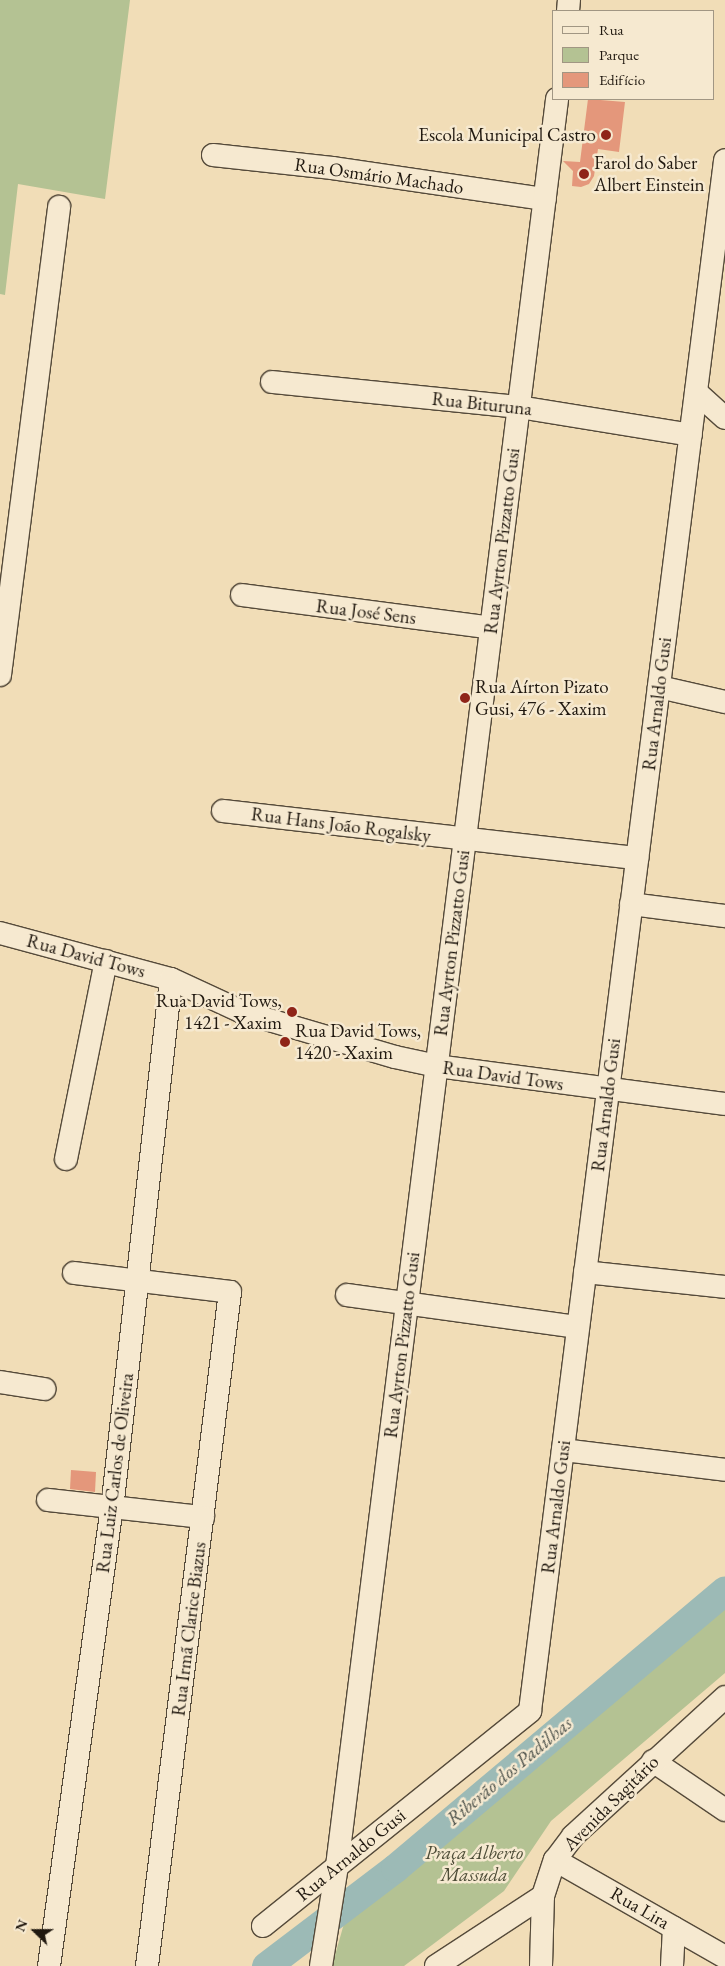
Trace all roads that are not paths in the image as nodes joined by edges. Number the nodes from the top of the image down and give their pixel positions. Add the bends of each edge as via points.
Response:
1 (557, 100) edge
2 (213, 155) dead end
3 (725, 160) edge
4 (545, 198) junction
5 (59, 207) dead end
6 (272, 382) dead end
7 (696, 392) junction
8 (519, 408) junction
9 (725, 418) edge
10 (690, 435) junction
11 (242, 595) dead end
12 (491, 628) junction
13 (0, 675) edge
14 (659, 687) junction
15 (725, 702) edge
16 (223, 811) dead end
17 (465, 839) junction
18 (637, 858) junction
19 (632, 904) junction
20 (725, 916) edge
21 (0, 933) edge
22 (106, 961) junction
23 (171, 979) junction
24 (436, 1066) junction
25 (608, 1091) junction
26 (725, 1104) edge
27 (66, 1159) dead end
28 (585, 1272) junction
29 (74, 1274) dead end
30 (138, 1282) junction
31 (725, 1287) edge
32 (347, 1295) dead end
33 (407, 1304) junction
34 (578, 1328) junction
35 (0, 1382) edge
36 (44, 1388) dead end
37 (563, 1450) junction
38 (725, 1470) edge
39 (48, 1500) dead end
40 (112, 1509) junction
41 (203, 1517) junction
42 (725, 1697) edge
43 (653, 1761) junction
44 (725, 1810) edge
45 (555, 1860) junction
46 (336, 1871) junction
47 (543, 1896) junction
48 (263, 1926) dead end
49 (674, 1928) junction
50 (725, 1957) edge
51 (49, 1966) edge
52 (147, 1966) edge
53 (321, 1966) edge
54 (436, 1966) edge
55 (542, 1966) edge
56 (672, 1966) edge

1 - 4 street, Rua Ayrton Pizzatto Gusi
2 - 4 street, Rua Osmário Machado
3 - 7 street, Rua Arnaldo Gusi
4 - 8 street, Rua Ayrton Pizzatto Gusi
5 - 13 street
6 - 8 street, Rua Bituruna
7 - 9 street
7 - 10 street, Rua Arnaldo Gusi
8 - 10 street, Rua Bituruna
8 - 12 street, Rua Ayrton Pizzatto Gusi
10 - 14 street, Rua Arnaldo Gusi
11 - 12 street, Rua José Sens
12 - 17 street, Rua Ayrton Pizzatto Gusi
14 - 15 street
14 - 18 street, Rua Arnaldo Gusi
16 - 17 street, Rua Hans João Rogalsky
17 - 18 street, Rua Hans João Rogalsky
17 - 24 street, Rua Ayrton Pizzatto Gusi
18 - 19 street, Rua Arnaldo Gusi
19 - 20 street
19 - 25 street, Rua Arnaldo Gusi
21 - 22 street, Rua David Tows
22 - 23 street, Rua David Tows
22 - 27 street
23 - 24 street, Rua David Tows via 242,1012 354,1046
23 - 30 street, Rua Luiz Carlos de Oliveira
24 - 25 street, Rua David Tows
24 - 33 street, Rua Ayrton Pizzatto Gusi
25 - 26 street, Rua David Tows
25 - 28 street, Rua Arnaldo Gusi
28 - 31 street
28 - 34 street, Rua Arnaldo Gusi
29 - 30 street
30 - 40 street, Rua Luiz Carlos de Oliveira
30 - 41 street, Rua Irmã Clarice Biazus via 230,1292
32 - 33 street
33 - 34 street
33 - 46 street, Rua Ayrton Pizzatto Gusi
34 - 37 street, Rua Arnaldo Gusi
35 - 36 street
37 - 38 street
37 - 46 street, Rua Arnaldo Gusi via 530,1711
39 - 40 street
40 - 41 street
40 - 51 street, Rua Luiz Carlos de Oliveira
41 - 52 street, Rua Irmã Clarice Biazus
42 - 43 street, Avenida Sagitário
43 - 44 street
43 - 45 street, Avenida Sagitário via 573,1836
45 - 47 street, Avenida Sagitário
45 - 49 street, Rua Lira
46 - 48 street, Rua Arnaldo Gusi
46 - 53 street, Rua Ayrton Pizzatto Gusi
47 - 54 street
47 - 55 street, Avenida Sagitário
49 - 50 street, Rua Lira
49 - 56 street

